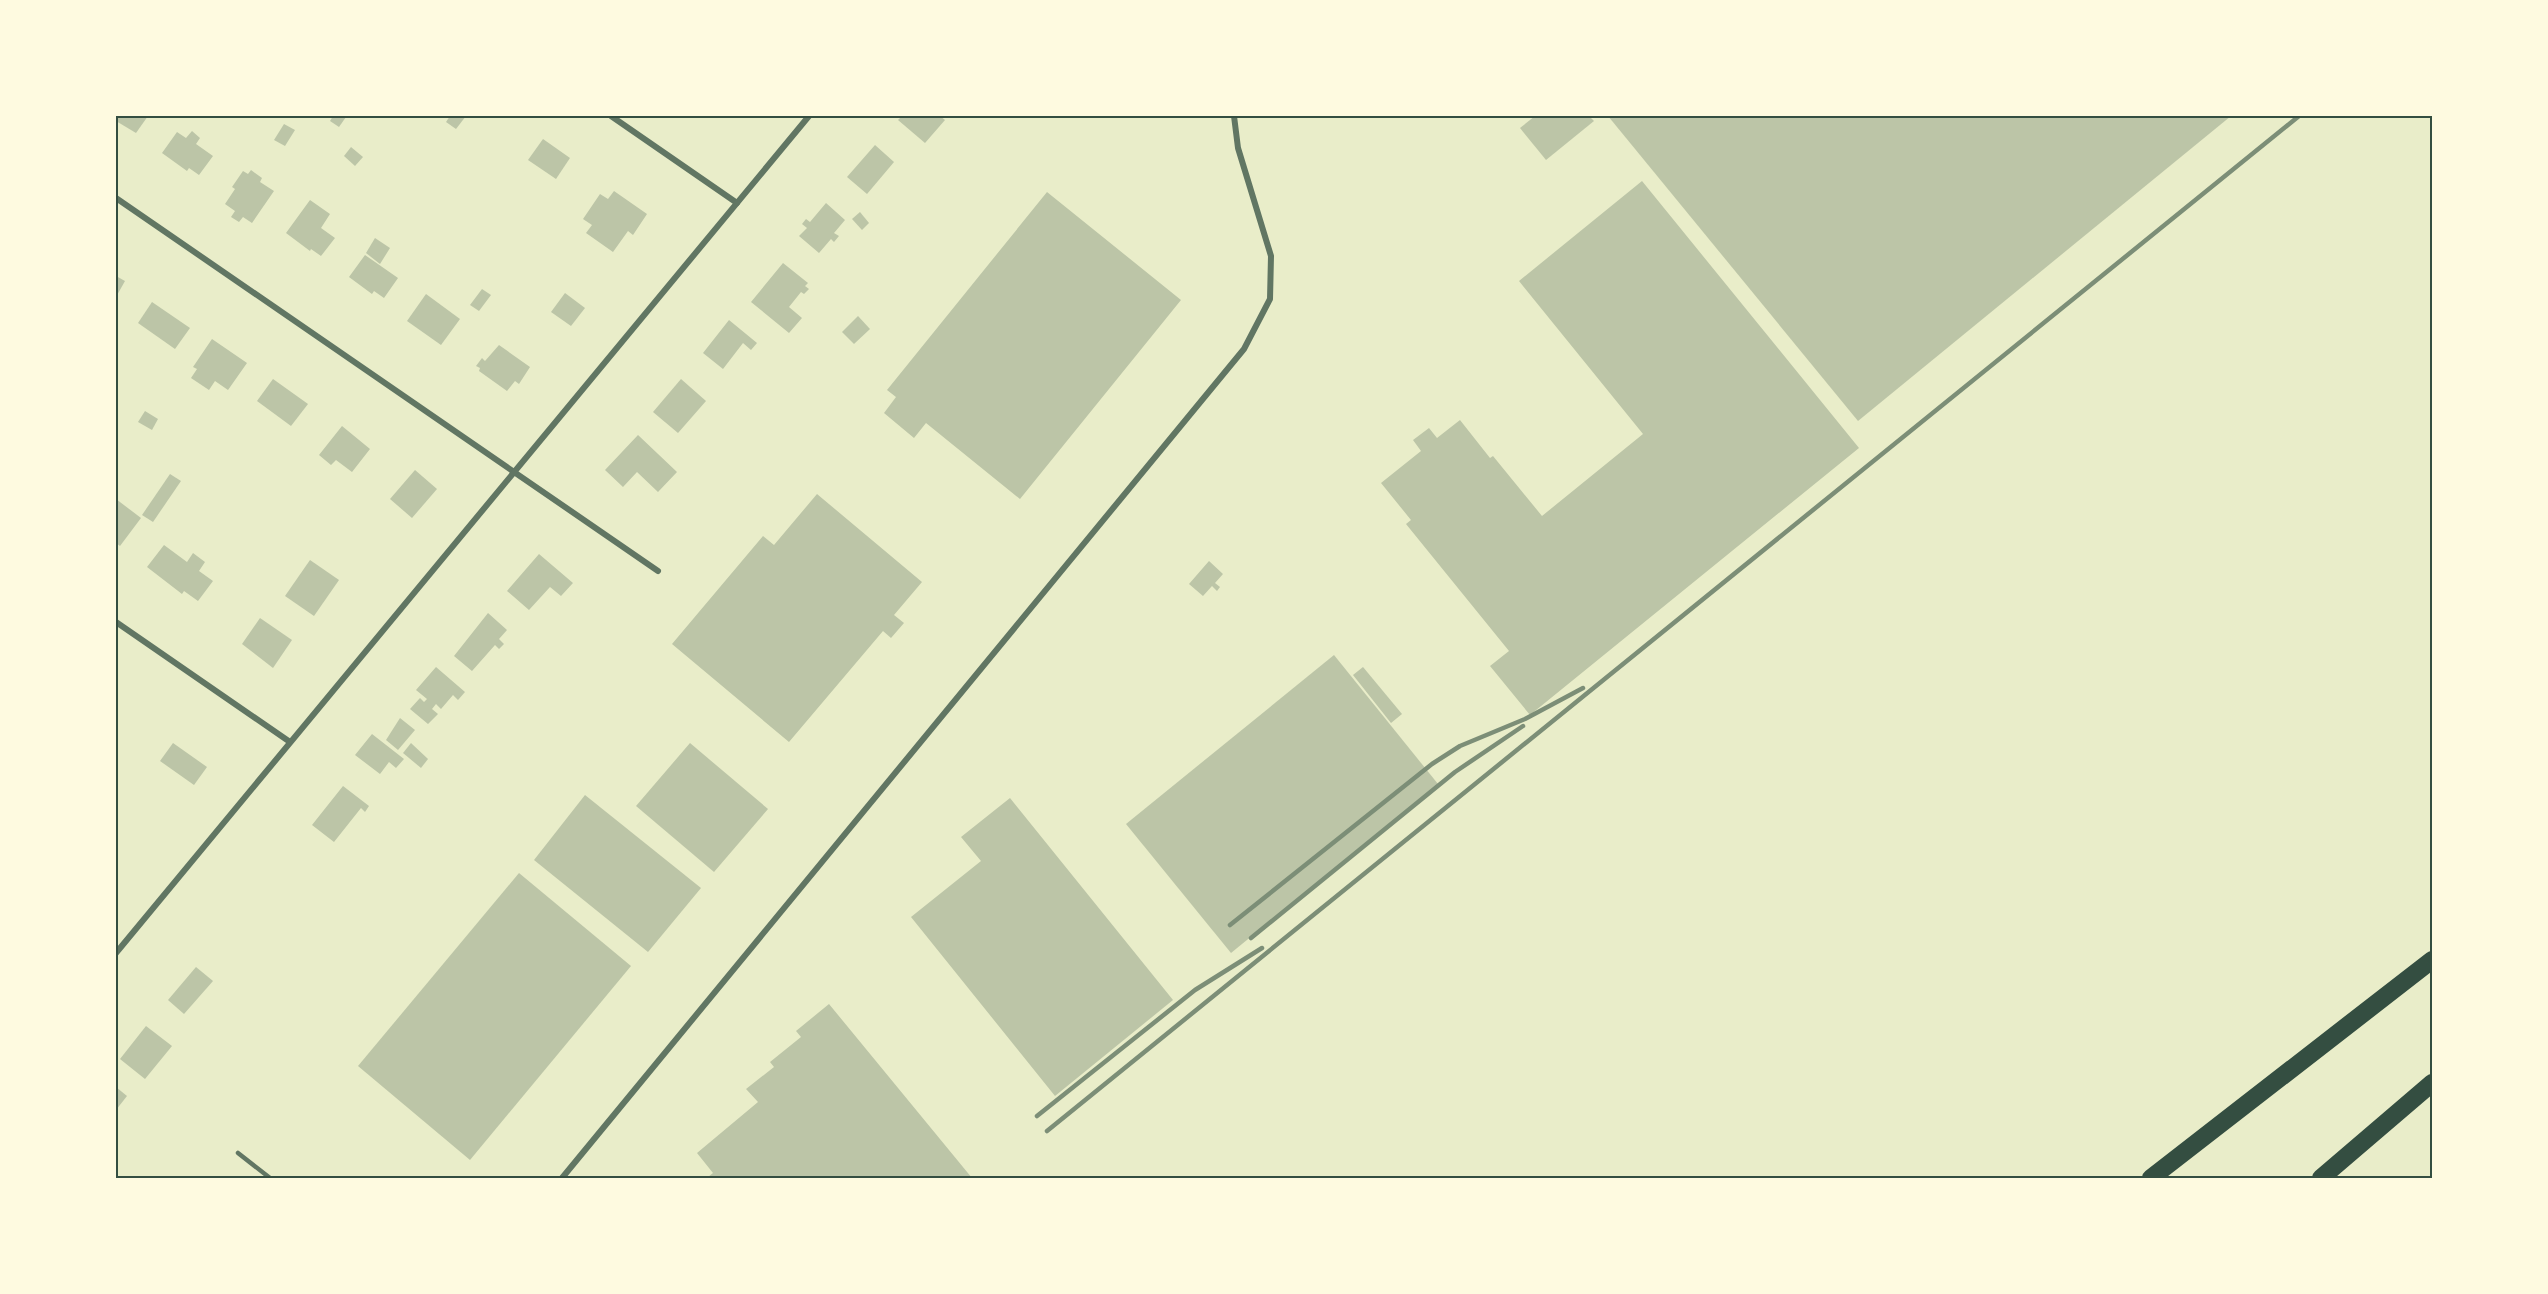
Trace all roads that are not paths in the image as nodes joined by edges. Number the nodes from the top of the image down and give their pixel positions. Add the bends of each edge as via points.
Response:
1 (611, 116) edge
2 (809, 116) edge
3 (1234, 116) edge
4 (116, 198) edge
5 (736, 203) junction
6 (515, 471) junction
7 (658, 571) dead end
8 (116, 622) edge
9 (290, 742) junction
10 (116, 952) edge
11 (2433, 960) edge
12 (2433, 1083) edge
13 (238, 1153) dead end
14 (270, 1179) edge
15 (562, 1179) edge
16 (2151, 1179) edge
17 (2321, 1179) edge

1 - 5 street
2 - 5 street
3 - 15 street via 1238,148 1271,256 1270,299 1244,349
4 - 6 street
5 - 6 street
6 - 7 street
6 - 9 street
8 - 9 street
9 - 10 street
11 - 16 highway
12 - 17 highway
13 - 14 lane

